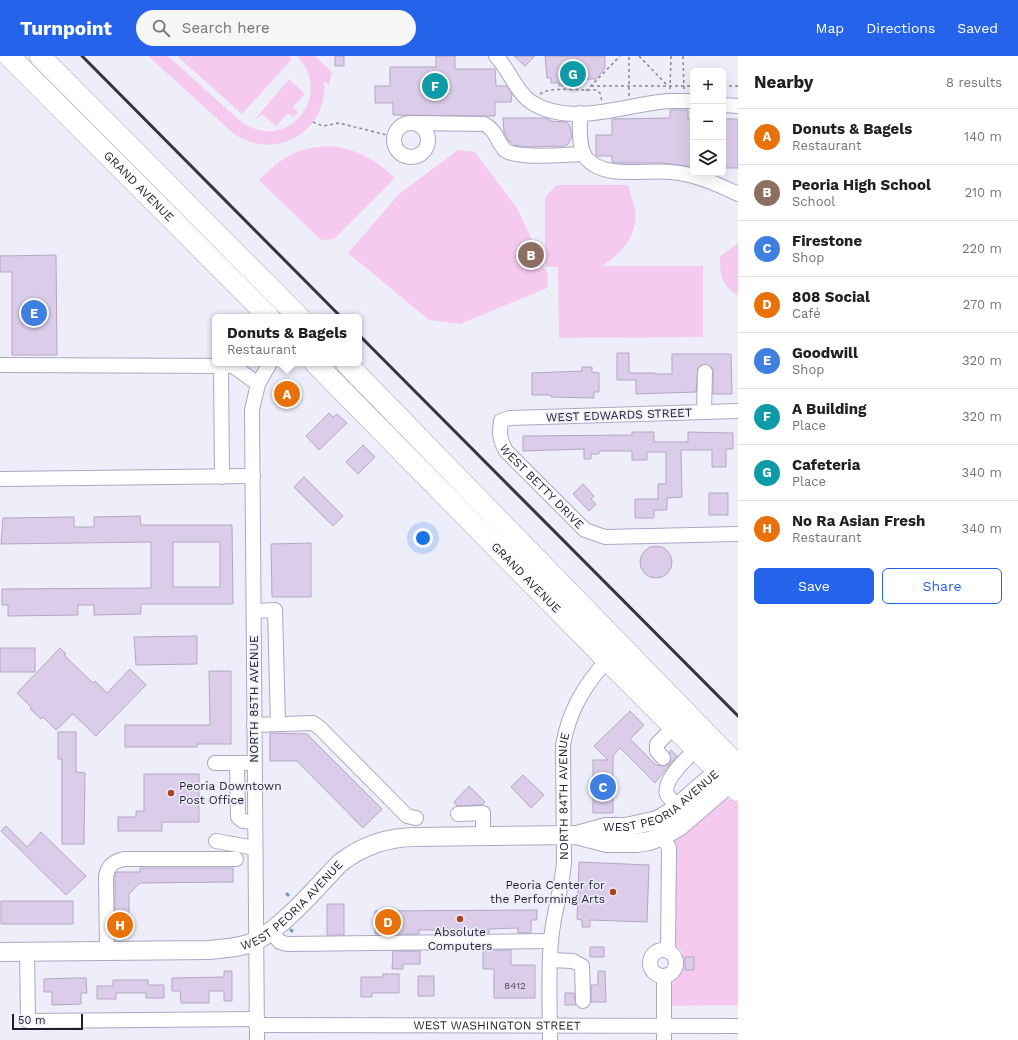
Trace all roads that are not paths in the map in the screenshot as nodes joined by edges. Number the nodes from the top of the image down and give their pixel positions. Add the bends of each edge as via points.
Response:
1 (10, 56) edge
2 (40, 56) edge
3 (496, 56) edge
4 (690, 102) edge
5 (726, 105) edge
6 (738, 106) edge
7 (580, 113) junction
8 (414, 124) junction
9 (584, 154) junction
10 (161, 178) junction
11 (144, 192) junction
12 (738, 194) edge
13 (266, 314) edge
14 (296, 314) edge
15 (0, 365) edge
16 (268, 366) edge
17 (318, 366) edge
18 (349, 366) edge
19 (221, 367) junction
20 (705, 372) dead end
21 (258, 384) junction
22 (738, 411) edge
23 (704, 412) junction
24 (501, 422) joint
25 (253, 476) junction
26 (222, 477) junction
27 (0, 479) edge
28 (738, 534) edge
29 (530, 551) junction
30 (515, 567) junction
31 (254, 610) junction
32 (607, 660) junction
33 (278, 724) junction
34 (254, 725) junction
35 (674, 727) junction
36 (696, 749) junction
37 (215, 763) dead end
38 (237, 763) junction
39 (255, 763) junction
40 (670, 765) junction
41 (733, 772) edge
42 (677, 807) junction
43 (458, 814) dead end
44 (416, 818) dead end
45 (255, 822) junction
46 (483, 836) junction
47 (570, 836) junction
48 (663, 836) junction
49 (216, 842) dead end
50 (255, 848) junction
51 (236, 859) dead end
52 (270, 931) junction
53 (256, 941) junction
54 (550, 942) junction
55 (27, 951) junction
56 (107, 951) junction
57 (668, 951) junction
58 (0, 952) edge
59 (550, 960) junction
60 (664, 976) junction
61 (583, 1001) dead end
62 (256, 1022) junction
63 (550, 1026) junction
64 (664, 1026) junction
65 (738, 1026) edge
66 (257, 1040) edge
67 (550, 1040) edge
68 (664, 1040) edge

1 - 11 highway, GRAND AVENUE
2 - 10 highway, GRAND AVENUE
3 - 7 street via 519,90 532,102 556,112
4 - 7 street via 668,101
5 - 6 street
7 - 9 street
8 - 8 street via 404,125 394,137 396,147 403,155 413,156 426,148 428,138 423,128
8 - 9 street via 484,124 494,130 503,148 518,155
9 - 12 street via 596,167 608,171 672,172 696,176
10 - 11 highway
10 - 14 highway, GRAND AVENUE
11 - 13 highway, GRAND AVENUE
15 - 19 street
16 - 21 street, NORTH 85TH AVENUE
17 - 30 highway, GRAND AVENUE
18 - 29 highway, GRAND AVENUE
19 - 21 street via 233,366
19 - 26 street
20 - 23 street
21 - 25 street, NORTH 85TH AVENUE via 252,410
22 - 23 street, WEST EDWARDS STREET
23 - 24 street, WEST EDWARDS STREET via 510,418
24 - 28 street, WEST BETTY DRIVE via 500,441 506,451 585,530 605,537
25 - 26 street
25 - 31 street, NORTH 85TH AVENUE
26 - 27 street
29 - 30 highway
29 - 41 highway, GRAND AVENUE
30 - 32 highway, GRAND AVENUE
31 - 33 street via 275,610
31 - 34 street, NORTH 85TH AVENUE
32 - 35 highway, GRAND AVENUE
32 - 47 street, NORTH 84TH AVENUE via 577,701 566,727 564,745
33 - 34 street
33 - 44 street via 313,722 407,816
34 - 39 street, NORTH 85TH AVENUE
35 - 36 highway, GRAND AVENUE
35 - 40 street via 657,744 657,751
36 - 40 street
36 - 41 highway, GRAND AVENUE
37 - 38 street
38 - 39 street
38 - 45 street via 238,817 243,821
39 - 45 street, NORTH 85TH AVENUE
40 - 42 street via 667,794
41 - 42 main road, WEST PEORIA AVENUE
41 - 48 main road, WEST PEORIA AVENUE via 679,827
42 - 47 main road, WEST PEORIA AVENUE via 657,820 644,824 606,827
43 - 46 street via 483,814
45 - 50 street, NORTH 85TH AVENUE
46 - 47 main road, WEST PEORIA AVENUE
46 - 52 main road, WEST PEORIA AVENUE via 402,837 362,849 340,864
47 - 48 main road, WEST PEORIA AVENUE via 607,843 637,843
47 - 54 street, NORTH 84TH AVENUE
48 - 57 street via 669,848
49 - 50 street
50 - 53 street, NORTH 85TH AVENUE
51 - 56 street via 124,859 112,863 107,868 106,876
52 - 53 main road, WEST PEORIA AVENUE
52 - 54 street via 280,942 287,944
53 - 56 main road, WEST PEORIA AVENUE via 210,950
53 - 62 street, NORTH 85TH AVENUE
54 - 59 street, NORTH 84TH AVENUE
55 - 56 main road, WEST PEORIA AVENUE
55 - 58 main road, WEST PEORIA AVENUE
55 - 62 street, WEST WASHINGTON STREET via 28,1021
57 - 60 street via 674,957 676,965 672,973
57 - 60 street via 659,951 651,960 653,971
59 - 61 street via 573,961 582,966
59 - 63 street, NORTH 84TH AVENUE
60 - 64 street
62 - 63 street, WEST WASHINGTON STREET
62 - 66 street, NORTH 85TH AVENUE
63 - 64 street, WEST WASHINGTON STREET
63 - 67 street, NORTH 84TH AVENUE
64 - 65 street, WEST WASHINGTON STREET
64 - 68 street

